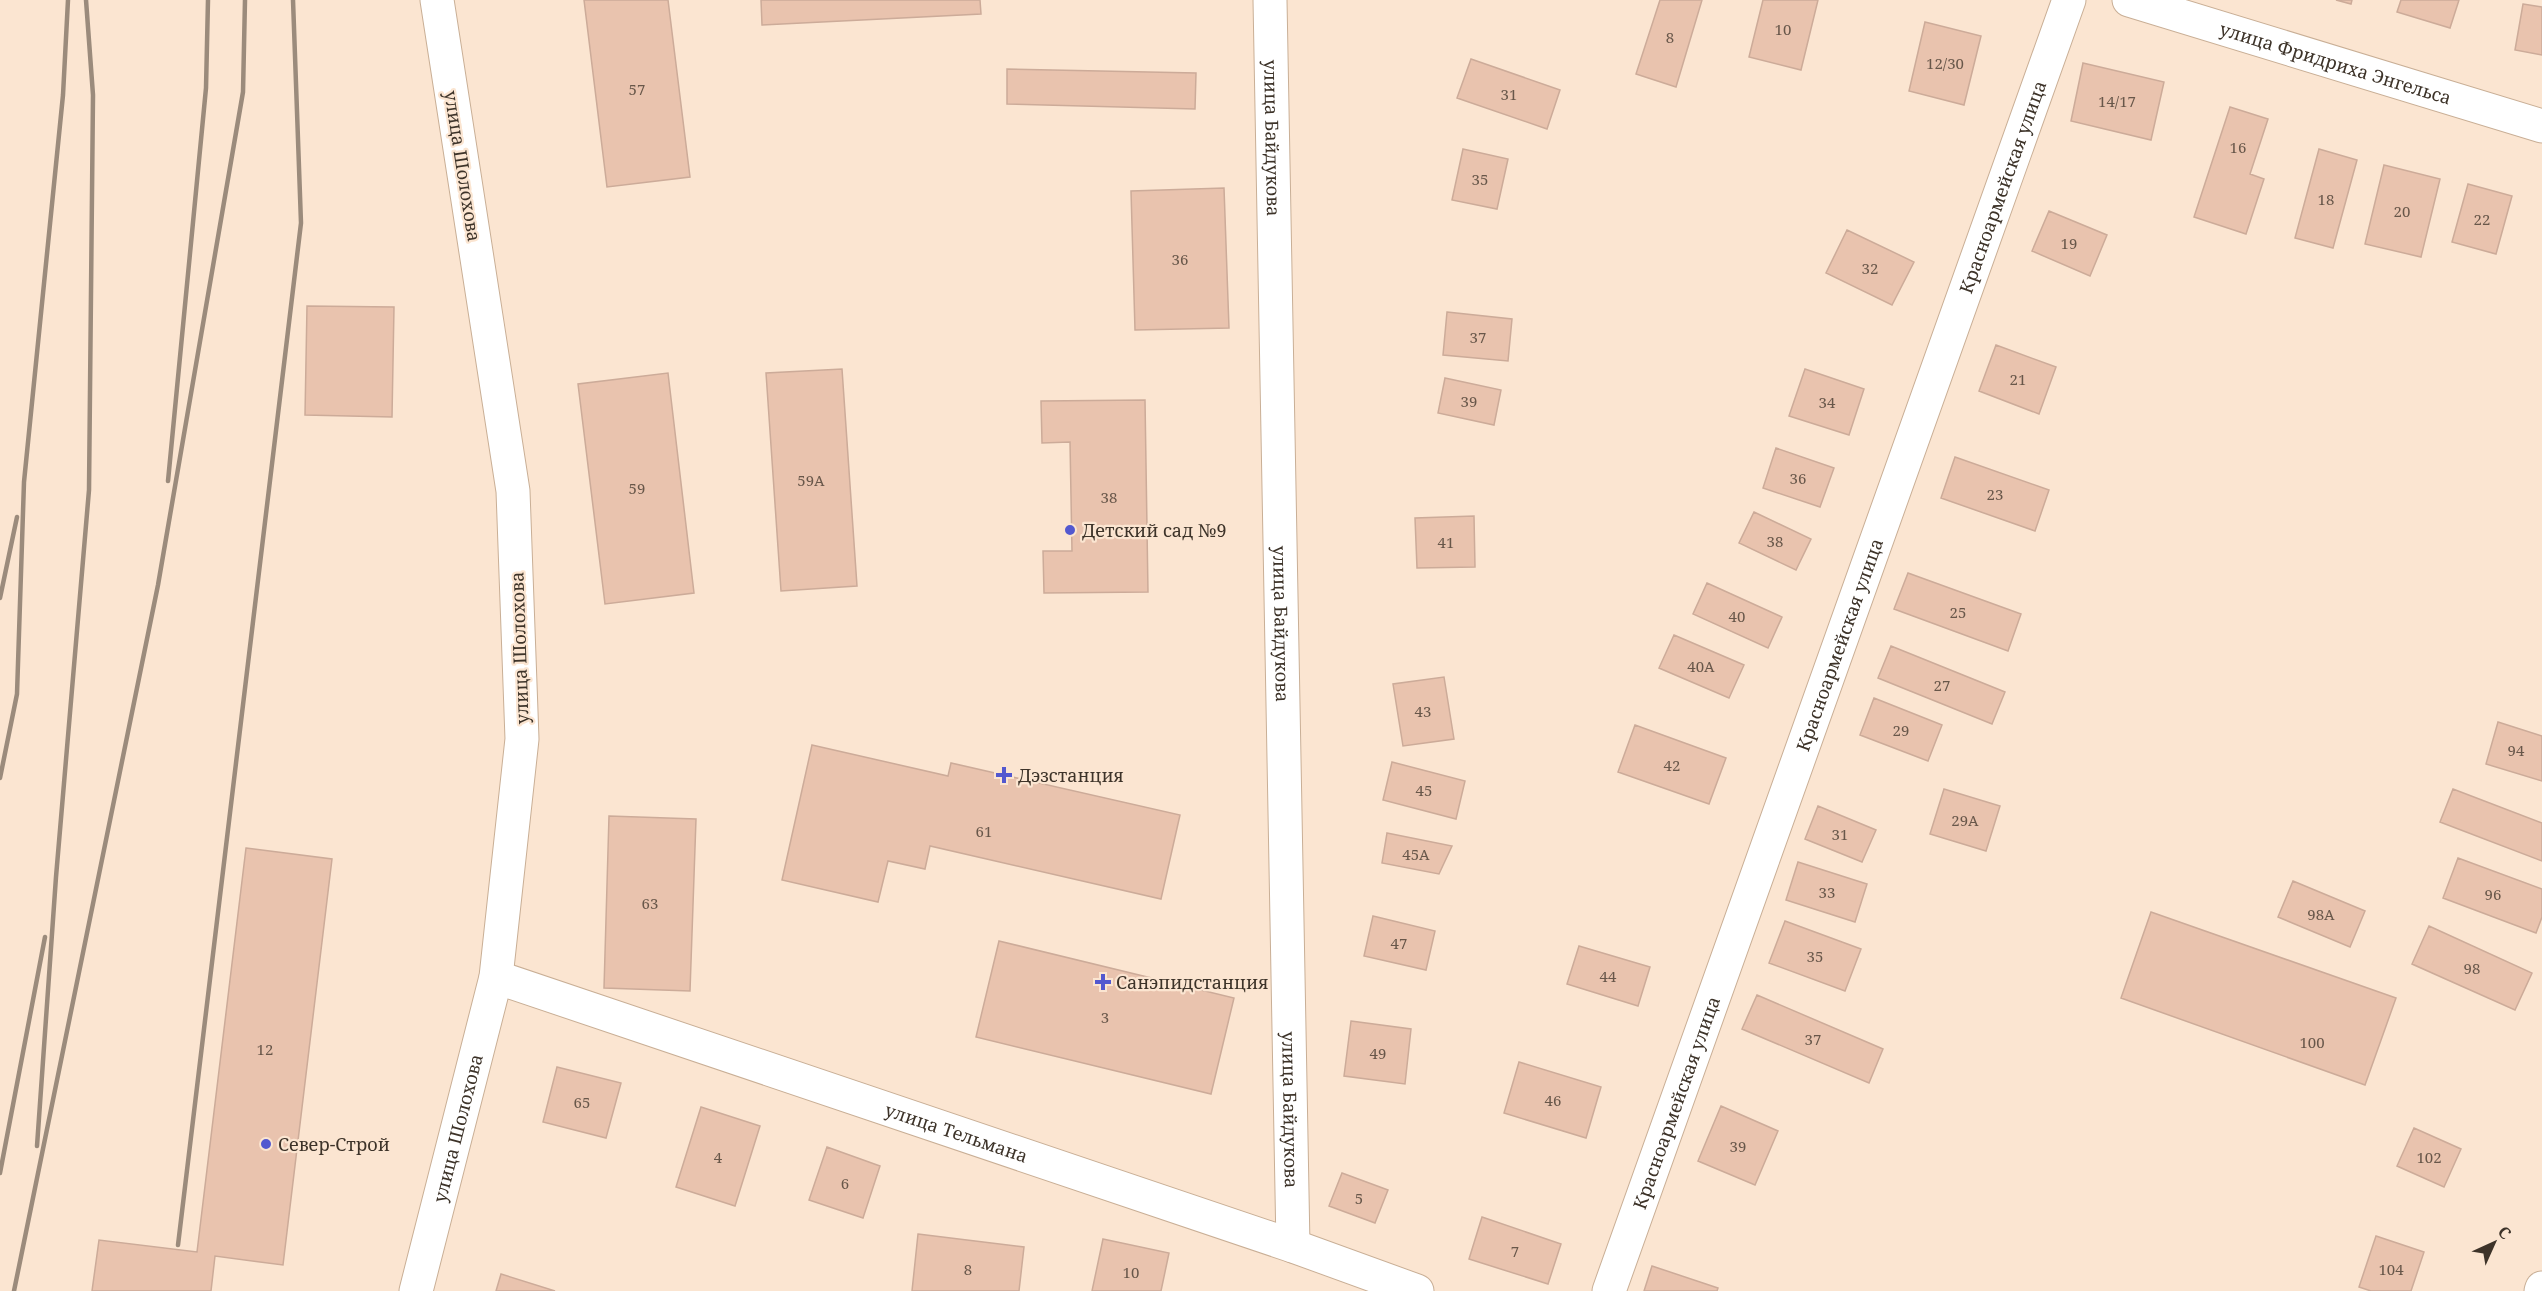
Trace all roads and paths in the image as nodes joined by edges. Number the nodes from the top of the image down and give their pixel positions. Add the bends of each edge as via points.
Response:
1 (437, 0) edge
2 (1270, 0) edge
3 (2069, 0) edge
4 (2129, 0) edge
5 (2542, 126) edge
6 (496, 976) junction
7 (1293, 1246) junction
8 (416, 1291) edge
9 (1417, 1291) edge
10 (1609, 1291) edge

1 - 6 street, улица Шолохова via 513,491 522,739
2 - 7 street, улица Байдукова
3 - 10 street, Красноармейская улица
4 - 5 street, улица Фридриха Энгельса
6 - 7 street, улица Тельмана
6 - 8 street, улица Шолохова
7 - 9 street, улица Тельмана

